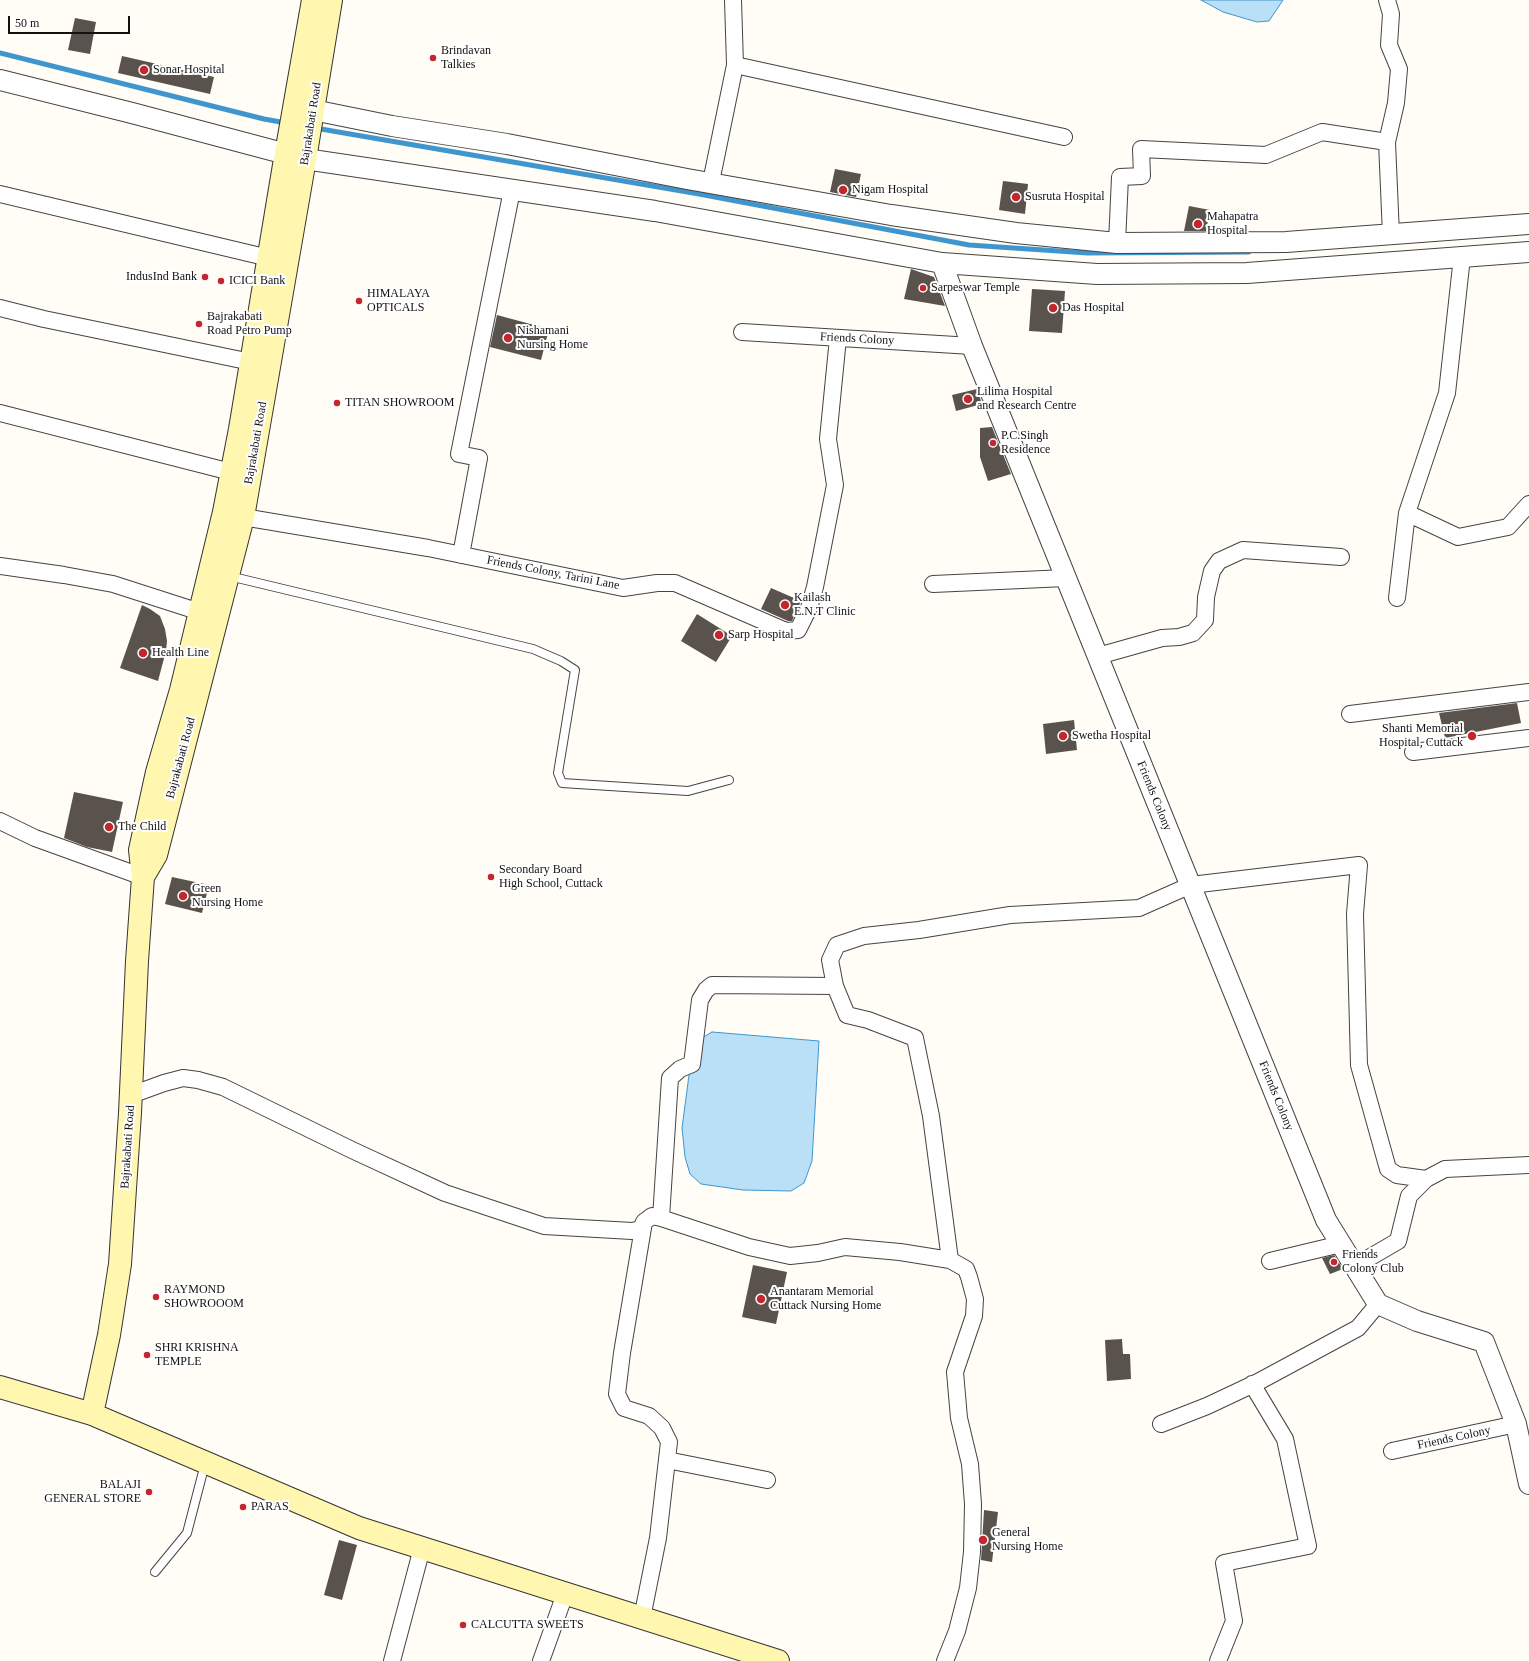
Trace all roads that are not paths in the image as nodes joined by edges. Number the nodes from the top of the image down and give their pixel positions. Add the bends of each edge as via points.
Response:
1 (313, 0) edge
2 (331, 0) edge
3 (733, 0) edge
4 (1387, 0) edge
5 (735, 65) junction
6 (0, 80) edge
7 (306, 115) junction
8 (1064, 137) dead end
9 (1387, 142) junction
10 (296, 153) junction
11 (711, 182) junction
12 (512, 190) junction
13 (0, 194) edge
14 (1529, 224) edge
15 (1391, 235) junction
16 (1116, 242) junction
17 (1529, 252) edge
18 (1462, 257) junction
19 (269, 258) junction
20 (942, 263) junction
21 (0, 308) edge
22 (742, 332) dead end
23 (838, 338) junction
24 (972, 346) junction
25 (251, 362) junction
26 (0, 413) edge
27 (232, 472) junction
28 (1529, 504) edge
29 (1407, 513) junction
30 (243, 517) junction
31 (461, 555) junction
32 (1341, 557) dead end
33 (0, 566) edge
34 (228, 575) junction
35 (1066, 578) junction
36 (933, 584) dead end
37 (1397, 598) dead end
38 (200, 612) junction
39 (1098, 656) junction
40 (1529, 692) edge
41 (1350, 714) dead end
42 (1529, 738) edge
43 (1413, 752) dead end
44 (729, 780) dead end
45 (0, 821) edge
46 (143, 878) junction
47 (1190, 885) junction
48 (835, 986) junction
49 (131, 1095) junction
50 (1529, 1165) edge
51 (1426, 1179) junction
52 (661, 1218) junction
53 (644, 1222) junction
54 (1341, 1244) junction
55 (950, 1260) junction
56 (1270, 1260) dead end
57 (1355, 1266) junction
58 (1378, 1304) junction
59 (1252, 1384) junction
60 (0, 1387) edge
61 (92, 1414) junction
62 (1161, 1424) dead end
63 (1516, 1424) junction
64 (1392, 1451) dead end
65 (667, 1460) junction
66 (205, 1463) junction
67 (767, 1480) dead end
68 (1529, 1484) edge
69 (422, 1548) junction
70 (154, 1572) dead end
71 (565, 1594) junction
72 (642, 1618) junction
73 (771, 1660) edge
74 (392, 1661) edge
75 (541, 1661) edge
76 (945, 1661) edge
77 (1218, 1661) edge

1 - 7 main road, Bajrakabati Road
2 - 7 main road, Bajrakabati Road
3 - 5 street
4 - 9 street via 1392,14 1389,45 1399,69 1396,103
5 - 8 street
5 - 11 street
6 - 10 street
7 - 10 main road, Bajrakabati Road
7 - 11 street via 507,144
9 - 15 street
9 - 16 street via 1322,132 1266,155 1141,149 1142,176 1120,177
10 - 12 street
10 - 19 main road, Bajrakabati Road
10 - 30 main road, Bajrakabati Road
11 - 16 street via 899,216 1016,233
12 - 20 street via 655,211
12 - 31 street via 459,454 479,458
13 - 19 street
14 - 15 street
15 - 16 street via 1286,242
17 - 18 street
18 - 20 street via 1247,274 1097,274
18 - 29 street via 1447,392
19 - 25 main road, Bajrakabati Road
20 - 24 street, Friends Colony
21 - 25 street
22 - 23 street, Friends Colony
23 - 24 street, Friends Colony
23 - 31 street, Friends Colony, Tarini Lane via 828,439 835,485 810,608 798,630 786,631 675,583 623,588
24 - 35 street, Friends Colony
25 - 27 main road, Bajrakabati Road
26 - 27 street
27 - 38 main road, Bajrakabati Road
28 - 29 street via 1508,527 1458,537
29 - 37 street
30 - 31 street, Friends Colony, Tarini Lane
30 - 34 main road, Bajrakabati Road
32 - 39 street via 1243,550 1219,561 1212,572 1206,597 1205,620 1193,633 1162,638
33 - 38 street via 113,584
34 - 44 lane via 533,649 561,661 575,670 558,773 562,783 688,791
34 - 46 main road, Bajrakabati Road via 156,855
35 - 36 street
35 - 39 street, Friends Colony
38 - 46 main road, Bajrakabati Road via 157,772 140,850
39 - 47 street, Friends Colony
40 - 41 street
42 - 43 street
45 - 46 street via 34,838
46 - 49 main road, Bajrakabati Road
47 - 48 street via 1140,908 1010,915 864,936 837,945 830,960
47 - 51 street via 1359,865 1355,914 1359,1065 1388,1169 1397,1175
47 - 54 street, Friends Colony via 1326,1220
48 - 52 street via 712,984 706,990 700,1000 692,1064 680,1069 670,1078
48 - 55 street via 848,1015 915,1038 931,1116
49 - 53 street via 183,1078 223,1086 445,1193 544,1226 632,1232 642,1229
49 - 61 main road, Bajrakabati Road via 120,1264 109,1335
50 - 51 street via 1445,1169
51 - 57 street via 1409,1196 1398,1241
52 - 53 street via 652,1216
52 - 55 street via 790,1256 845,1247
53 - 65 street via 617,1394 624,1408 649,1416 662,1428 669,1442
54 - 56 street
54 - 57 street, Friends Colony
55 - 76 street via 966,1269 975,1299 974,1316 955,1372 959,1418 970,1464 973,1504 968,1588 957,1631
57 - 58 street, Friends Colony
58 - 59 street via 1358,1328
58 - 63 street via 1417,1321 1484,1342
59 - 62 street via 1207,1406
59 - 77 street via 1285,1439 1308,1546 1224,1563 1234,1621
60 - 61 main road
61 - 66 main road
63 - 64 street, Friends Colony
63 - 68 street
65 - 67 street
65 - 72 street via 658,1538
66 - 69 main road via 359,1528
66 - 70 lane via 187,1533
69 - 71 main road
69 - 74 street
71 - 72 main road
71 - 75 street
72 - 73 main road

